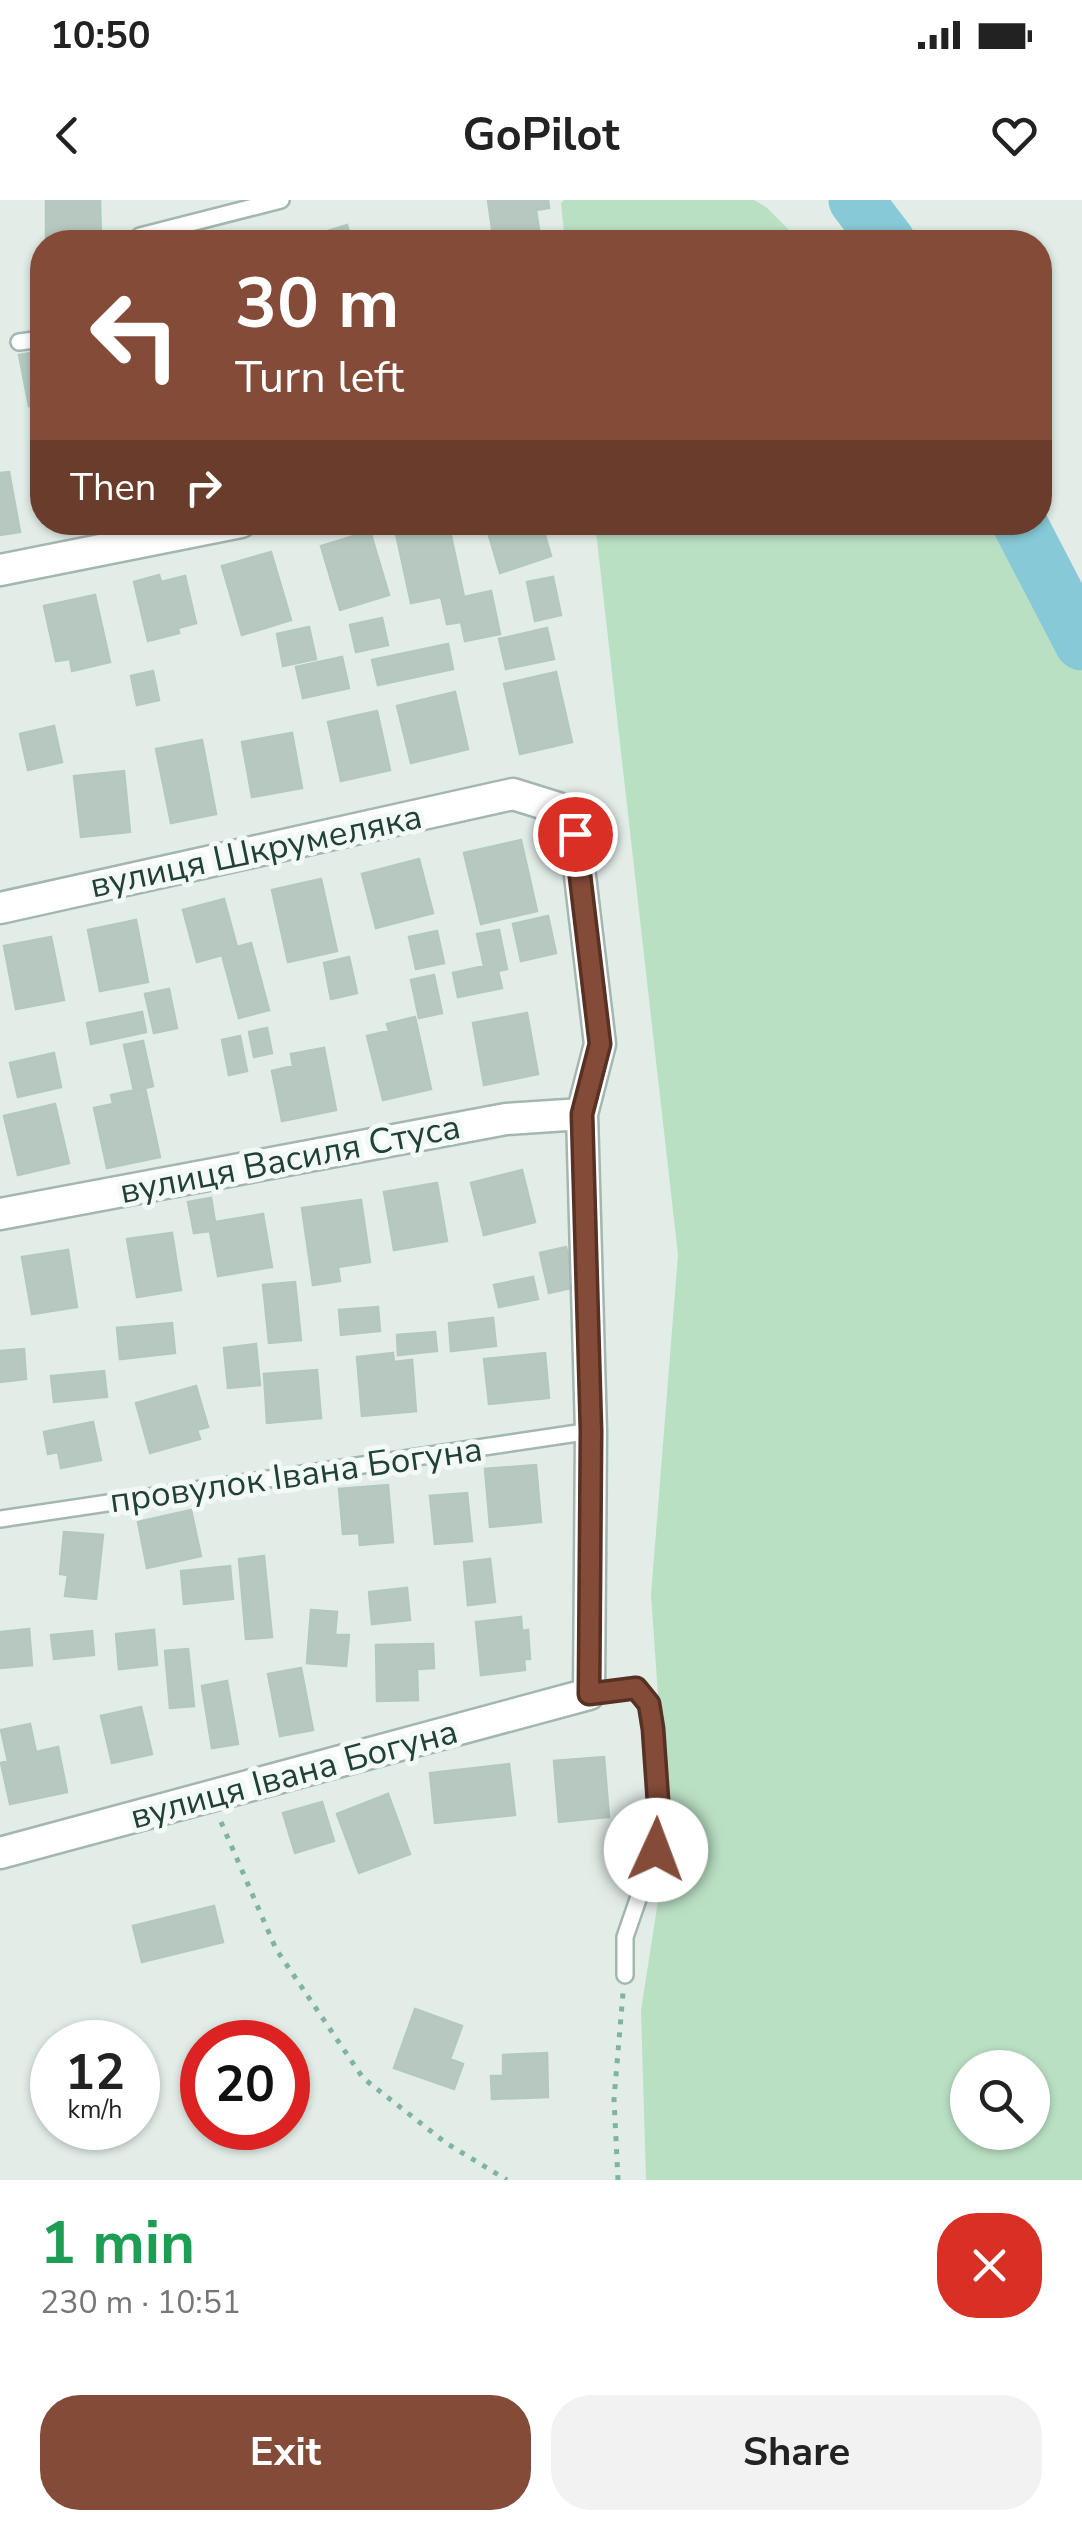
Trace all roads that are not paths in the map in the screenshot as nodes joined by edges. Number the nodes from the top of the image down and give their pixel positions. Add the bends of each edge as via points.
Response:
1 (281, 200) edge
2 (164, 230) edge
3 (30, 340) edge
4 (18, 342) dead end
5 (136, 535) edge
6 (0, 570) edge
7 (0, 908) edge
8 (582, 1114) junction
9 (0, 1214) edge
10 (591, 1431) junction
11 (0, 1520) edge
12 (589, 1694) junction
13 (0, 1854) edge
14 (625, 1975) road end

1 - 2 lane
3 - 4 lane
5 - 6 street
7 - 8 street, вулиця Шкрумеляка via 512,794 558,808 575,834 600,1044
8 - 9 street, вулиця Василя Стуса via 506,1119
8 - 10 street
10 - 11 lane, провулок Івана Богуна
10 - 12 street
12 - 13 street, вулиця Івана Богуна
12 - 14 lane via 636,1688 649,1704 653,1729 656,1850 625,1937

